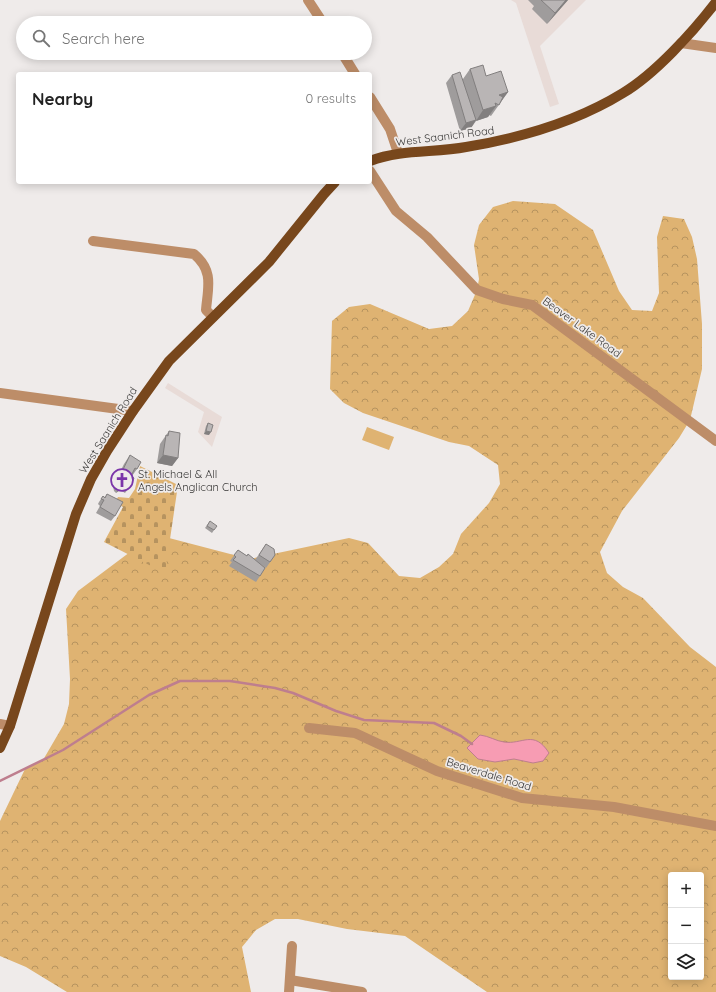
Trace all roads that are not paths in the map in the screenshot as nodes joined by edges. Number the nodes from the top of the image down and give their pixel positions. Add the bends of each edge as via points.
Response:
1 (308, 0) edge
2 (716, 2) edge
3 (318, 16) edge
4 (681, 43) junction
5 (716, 48) edge
6 (346, 60) edge
7 (354, 72) edge
8 (372, 101) edge
9 (398, 153) junction
10 (372, 160) edge
11 (372, 174) edge
12 (333, 184) edge
13 (93, 241) dead end
14 (213, 317) junction
15 (0, 393) edge
16 (133, 411) junction
17 (716, 441) edge
18 (5, 725) edge
19 (309, 728) dead end
20 (0, 748) edge
21 (716, 826) edge
22 (292, 946) dead end
23 (290, 980) junction
24 (289, 992) edge
25 (362, 992) edge

1 - 3 street
2 - 4 main road, West Saanich Road
4 - 5 street
4 - 9 main road, West Saanich Road via 624,92 598,107 569,119 535,132 464,148
6 - 7 street
8 - 9 street via 390,129
9 - 10 main road, West Saanich Road
11 - 17 street, Beaver Lake Road via 396,211 427,237 477,290 532,305
12 - 14 main road, West Saanich Road via 269,262
13 - 14 street via 191,253 199,258 206,267 208,278 206,310
14 - 16 main road, West Saanich Road via 169,362
15 - 16 street
16 - 18 main road, West Saanich Road via 91,479 76,514
18 - 20 main road, West Saanich Road
19 - 21 street, Beaverdale Road via 355,733 438,771 522,798 614,807
22 - 23 street
23 - 24 street
23 - 25 street

